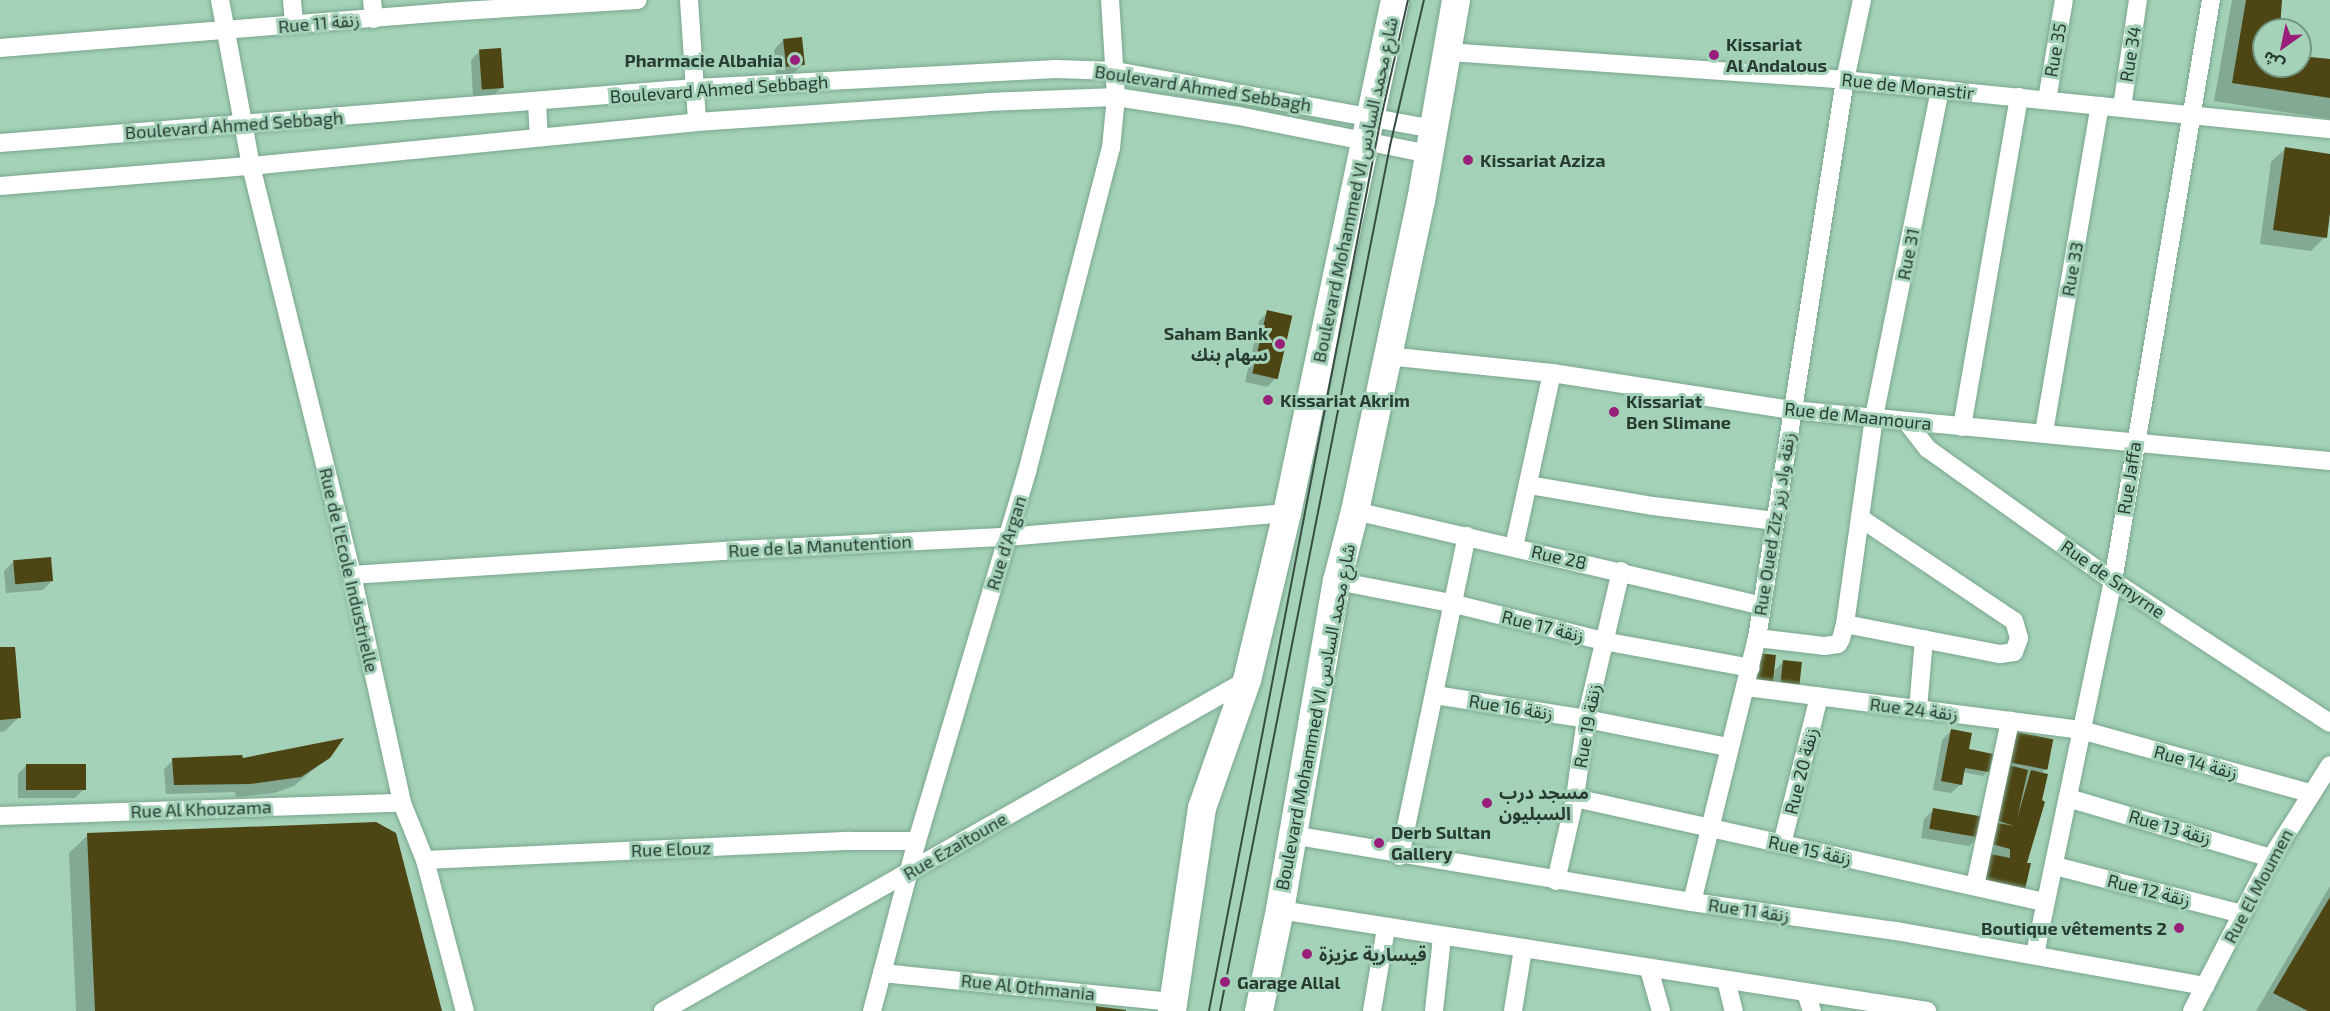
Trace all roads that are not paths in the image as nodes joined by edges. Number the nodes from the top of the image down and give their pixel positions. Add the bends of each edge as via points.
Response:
1 (220, 0) edge
2 (292, 0) edge
3 (372, 0) edge
4 (638, 0) edge
5 (689, 0) edge
6 (1110, 0) edge
7 (1395, 0) edge
8 (1456, 0) edge
9 (1862, 0) edge
10 (2064, 0) edge
11 (2138, 0) edge
12 (2211, 0) edge
13 (602, 1) edge
14 (524, 4) edge
15 (446, 6) edge
16 (374, 19) junction
17 (294, 25) junction
18 (226, 30) junction
19 (0, 48) edge
20 (1448, 52) junction
21 (1115, 71) junction
22 (1845, 80) junction
23 (772, 85) junction
24 (695, 88) junction
25 (1940, 90) junction
26 (1243, 93) junction
27 (2019, 97) junction
28 (1116, 98) junction
29 (2047, 100) junction
30 (537, 102) junction
31 (2100, 106) junction
32 (2122, 107) junction
33 (1239, 116) junction
34 (775, 117) junction
35 (2190, 117) junction
36 (697, 122) junction
37 (245, 125) junction
38 (1368, 128) junction
39 (2330, 129) edge
40 (539, 136) junction
41 (1432, 142) junction
42 (0, 143) edge
43 (251, 166) junction
44 (0, 186) edge
45 (1387, 356) junction
46 (1552, 372) junction
47 (1792, 410) junction
48 (1874, 417) junction
49 (1906, 422) junction
50 (1962, 427) junction
51 (2044, 432) junction
52 (2134, 444) junction
53 (2330, 461) edge
54 (1529, 485) junction
55 (1355, 511) junction
56 (1287, 513) junction
57 (1860, 518) junction
58 (1775, 521) junction
59 (1007, 537) junction
60 (1467, 537) junction
61 (1514, 547) junction
62 (1621, 572) junction
63 (352, 575) junction
64 (1337, 581) junction
65 (2113, 581) junction
66 (1455, 604) junction
67 (1762, 606) junction
68 (1845, 624) junction
69 (1756, 638) junction
70 (1924, 639) junction
71 (1604, 641) junction
72 (1750, 668) junction
73 (1247, 680) junction
74 (1746, 687) junction
75 (1435, 695) junction
76 (1819, 697) junction
77 (1918, 709) junction
78 (1586, 719) junction
79 (2010, 721) junction
80 (2330, 723) edge
81 (2081, 730) junction
82 (1728, 747) junction
83 (2330, 765) edge
84 (2310, 792) junction
85 (1575, 798) junction
86 (2068, 798) junction
87 (402, 803) junction
88 (0, 816) edge
89 (1709, 828) junction
90 (1292, 836) junction
91 (917, 841) junction
92 (1782, 844) junction
93 (1400, 856) junction
94 (2271, 858) junction
95 (425, 860) junction
96 (2055, 866) junction
97 (909, 872) junction
98 (1556, 881) junction
99 (1975, 886) junction
100 (2045, 902) junction
101 (1692, 903) junction
102 (1280, 910) junction
103 (2242, 914) junction
104 (1386, 928) junction
105 (1442, 937) junction
106 (1523, 949) junction
107 (2035, 954) junction
108 (1649, 969) junction
109 (882, 973) junction
110 (1726, 980) junction
111 (2205, 987) junction
112 (1806, 993) junction
113 (1173, 1006) edge
114 (465, 1011) edge
115 (663, 1011) edge
116 (872, 1011) edge
117 (1259, 1011) edge
118 (1372, 1011) edge
119 (1434, 1011) edge
120 (1513, 1011) edge
121 (1661, 1011) edge
122 (1734, 1011) edge
123 (1812, 1011) edge
124 (1927, 1011) edge
125 (2192, 1011) edge

1 - 18 street, Rue de l'Ecole Industrielle
2 - 17 street
3 - 16 street
4 - 13 street, Rue 11 زنقة
5 - 24 street
6 - 21 street
7 - 38 main road, Boulevard Mohammed VI شارع محمد السادس
8 - 20 main road, Boulevard Mohammed VI شارع محمد السادس
9 - 22 street, Rue Oued Ziz زنقة واد زيز
10 - 29 street, Rue 35
11 - 32 street, Rue 34
12 - 35 street, Rue Jaffa
13 - 14 street, Rue 11 زنقة
14 - 15 street, Rue 11 زنقة
15 - 16 street, Rue 11 زنقة
16 - 17 street, Rue 11 زنقة
17 - 18 street, Rue 11 زنقة
18 - 19 street, Rue 11 زنقة
18 - 37 street, Rue de l'Ecole Industrielle
20 - 22 street, Rue de Monastir
20 - 41 main road, Boulevard Mohammed VI شارع محمد السادس
21 - 23 street, Boulevard Ahmed Sebbagh via 1056,69
21 - 26 street, Boulevard Ahmed Sebbagh
21 - 28 street, Rue d'Argan
22 - 25 street, Rue de Monastir
22 - 47 street, Rue Oued Ziz زنقة واد زيز
23 - 24 street, Boulevard Ahmed Sebbagh
23 - 34 street
24 - 30 street, Boulevard Ahmed Sebbagh
24 - 36 street
25 - 27 street, Rue de Monastir
25 - 48 street, Rue 31
26 - 33 street
26 - 38 street, Boulevard Ahmed Sebbagh
27 - 29 street, Rue de Monastir
27 - 50 street
28 - 33 street, Boulevard Ahmed Sebbagh
28 - 34 street, Boulevard Ahmed Sebbagh via 987,102
28 - 59 street, Rue d'Argan via 1108,159 1028,472
29 - 31 street, Rue de Monastir
30 - 37 street, Boulevard Ahmed Sebbagh
30 - 40 street
31 - 32 street, Rue de Monastir
31 - 51 street, Rue 33
32 - 35 street, Rue de Monastir
33 - 38 street, Boulevard Ahmed Sebbagh
34 - 36 street, Boulevard Ahmed Sebbagh
35 - 39 street, Rue de Monastir
35 - 52 street, Rue Jaffa
36 - 40 street, Boulevard Ahmed Sebbagh
37 - 42 street, Boulevard Ahmed Sebbagh
37 - 43 street, Rue de l'Ecole Industrielle
38 - 41 street, Boulevard Ahmed Sebbagh
38 - 41 street, Boulevard Ahmed Sebbagh
38 - 56 main road, Boulevard Mohammed VI شارع محمد السادس
40 - 43 street, Boulevard Ahmed Sebbagh
41 - 45 main road, Boulevard Mohammed VI شارع محمد السادس
43 - 44 street, Boulevard Ahmed Sebbagh
43 - 63 street, Rue de l'Ecole Industrielle
45 - 46 street, Rue de Maamoura
45 - 55 main road, Boulevard Mohammed VI شارع محمد السادس
46 - 47 street, Rue de Maamoura
46 - 54 street
47 - 48 street, Rue de Maamoura
47 - 58 street, Rue Oued Ziz زنقة واد زيز
48 - 49 street, Rue de Maamoura
48 - 57 street, Rue 31
49 - 50 street, Rue de Maamoura
49 - 65 street, Rue de Smyrne via 1928,448
50 - 51 street, Rue de Maamoura
51 - 52 street, Rue de Maamoura
52 - 53 street, Rue de Maamoura
52 - 65 street, Rue Jaffa
54 - 58 street
54 - 61 street
55 - 60 street, Rue 28
55 - 64 main road, Boulevard Mohammed VI شارع محمد السادس
56 - 59 street, Rue de la Manutention
56 - 73 main road, Boulevard Mohammed VI شارع محمد السادس
57 - 68 street, Rue 31
57 - 70 street via 2014,621 2019,631 2016,649 2008,654
58 - 67 street, Rue Oued Ziz زنقة واد زيز
59 - 63 street, Rue de la Manutention
59 - 91 street, Rue d'Argan
60 - 61 street, Rue 28
60 - 66 street
61 - 62 street, Rue 28
62 - 67 street, Rue 28
62 - 71 street, Rue 19 زنقة
63 - 87 street, Rue de l'Ecole Industrielle
64 - 66 street, Rue 17 زنقة
64 - 90 main road, Boulevard Mohammed VI شارع محمد السادس
65 - 80 street, Rue de Smyrne
65 - 81 street, Rue Jaffa
66 - 71 street, Rue 17 زنقة
66 - 75 street
67 - 69 street, Rue Oued Ziz زنقة واد زيز
68 - 69 street, Rue 31 via 1838,644 1824,646
68 - 70 street
69 - 72 street, Rue Oued Ziz زنقة واد زيز
70 - 77 street
71 - 72 street, Rue 17 زنقة
71 - 78 street, Rue 19 زنقة
72 - 74 street, Rue Oued Ziz زنقة واد زيز
73 - 97 street, Rue Ezaitoune
73 - 113 main road, Boulevard Mohammed VI شارع محمد السادس via 1202,808
74 - 76 street, Rue 24 زنقة
74 - 82 street, Rue Oued Ziz زنقة واد زيز
75 - 78 street, Rue 16 زنقة
75 - 93 street
76 - 77 street, Rue 24 زنقة
76 - 92 street, Rue 20 زنقة
77 - 79 street, Rue 24 زنقة
78 - 82 street, Rue 16 زنقة
78 - 85 street, Rue 19 زنقة
79 - 81 street, Rue 24 زنقة
79 - 99 street
81 - 84 street, Rue 14 زنقة
81 - 86 street, Rue Jaffa
82 - 89 street, Rue Oued Ziz زنقة واد زيز
83 - 84 street, Rue El Moumen
84 - 94 street, Rue El Moumen
85 - 89 street, Rue 15 زنقة
85 - 98 street, Rue 19 زنقة
86 - 94 street, Rue 13 زنقة
86 - 96 street, Rue Jaffa
87 - 88 street, Rue Al Khouzama
87 - 95 street, Rue de l'Ecole Industrielle
89 - 92 street, Rue 15 زنقة
89 - 101 street, Rue Oued Ziz زنقة واد زيز
90 - 93 street, Rue 11 زنقة
90 - 102 main road, Boulevard Mohammed VI شارع محمد السادس
91 - 95 street, Rue Elouz via 838,841
91 - 97 street, Rue d'Argan
92 - 99 street, Rue 15 زنقة
93 - 98 street, Rue 11 زنقة
94 - 103 street, Rue El Moumen
95 - 114 street, Rue de l'Ecole Industrielle
96 - 100 street, Rue Jaffa
96 - 103 street, Rue 12 زنقة
97 - 109 street, Rue d'Argan
97 - 115 street, Rue Ezaitoune
98 - 101 street, Rue 11 زنقة
99 - 100 street, Rue 15 زنقة
100 - 107 street, Rue Jaffa
101 - 107 street, Rue 11 زنقة
102 - 104 street
102 - 117 main road, Boulevard Mohammed VI شارع محمد السادس
103 - 111 street, Rue El Moumen
104 - 105 street
104 - 118 street
105 - 106 street
105 - 119 street
106 - 108 street
106 - 120 street
107 - 111 street, Rue 11 زنقة
108 - 110 street
108 - 121 street
109 - 113 street, Rue Al Othmania
109 - 116 street, Rue d'Argan
110 - 112 street
110 - 122 street
111 - 125 street, Rue El Moumen
112 - 123 street
112 - 124 street

